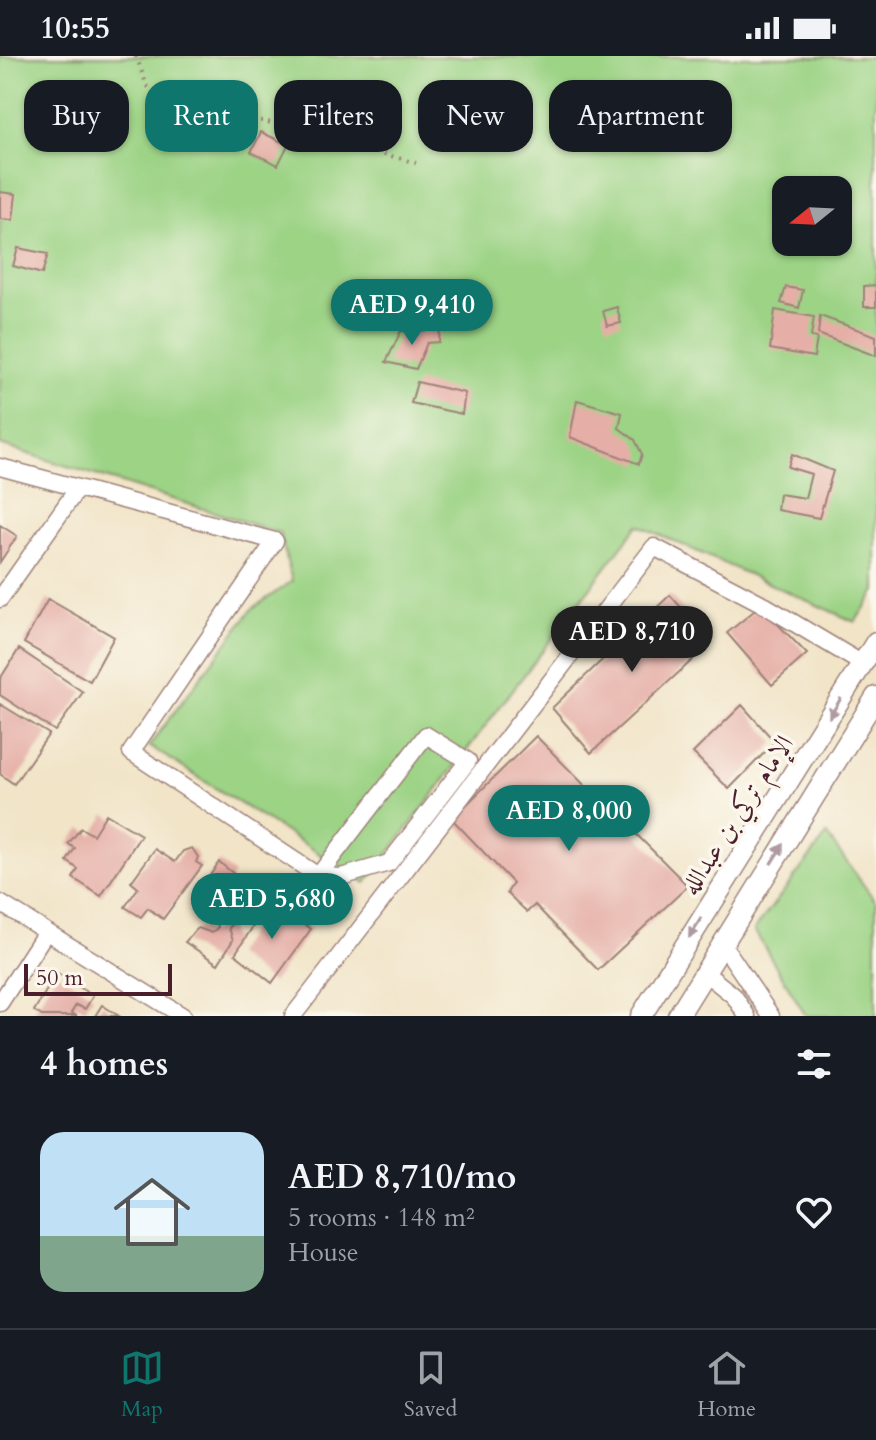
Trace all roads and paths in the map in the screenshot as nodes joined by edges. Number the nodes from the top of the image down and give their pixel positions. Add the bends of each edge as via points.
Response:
1 (136, 56) edge
2 (416, 163) dead end
3 (0, 467) edge
4 (78, 488) junction
5 (0, 599) edge
6 (876, 642) edge
7 (861, 663) junction
8 (876, 697) edge
9 (318, 876) junction
10 (0, 903) edge
11 (46, 932) junction
12 (722, 943) junction
13 (704, 972) junction
14 (0, 1003) edge
15 (183, 1016) edge
16 (293, 1016) edge
17 (641, 1016) edge
18 (678, 1016) edge
19 (747, 1016) edge
20 (771, 1016) edge

1 - 2 path via 147,86 170,102 286,126
3 - 4 street
4 - 5 street
4 - 9 street via 275,541 131,752
6 - 7 street, الإمام تركي بن عبدالله
7 - 16 street via 654,547
7 -> 17 street, الإمام تركي بن عبدالله
12 -> 8 street, الإمام تركي بن عبدالله
9 - 9 street via 341,877 389,863 468,761 426,735
10 - 11 street
11 - 14 street
11 - 15 street
12 - 13 street, الإمام تركي بن عبدالله
12 - 20 street
13 - 18 street, الإمام تركي بن عبدالله
13 - 19 street via 734,996

